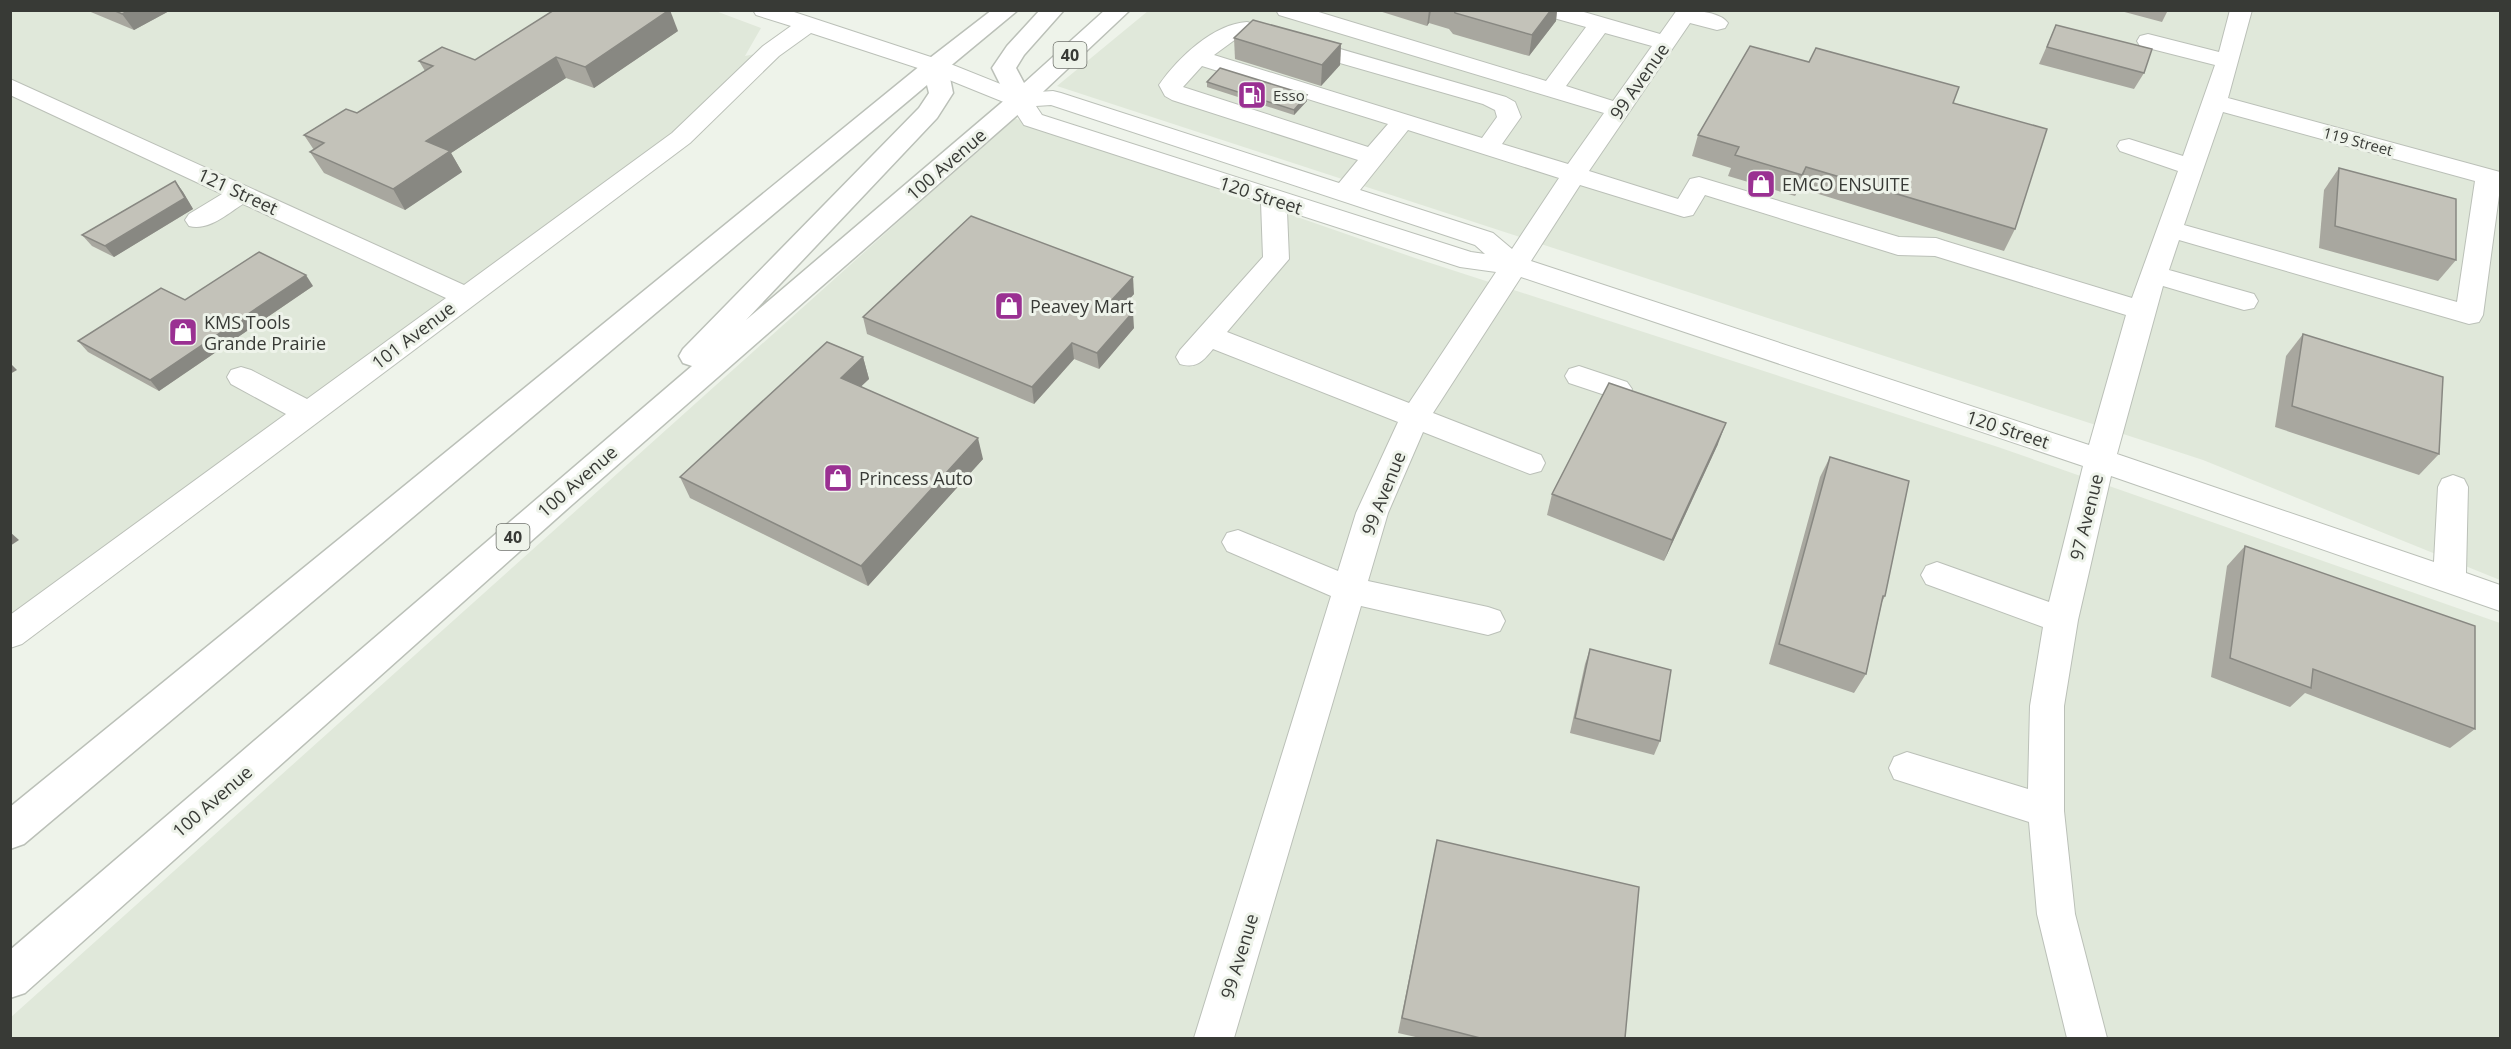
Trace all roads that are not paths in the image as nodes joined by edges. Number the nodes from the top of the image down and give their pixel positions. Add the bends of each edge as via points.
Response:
1 (764, 10) edge
2 (1008, 10) edge
3 (1053, 10) edge
4 (1119, 10) edge
5 (1287, 10) edge
6 (1551, 10) edge
7 (2241, 10) edge
8 (1686, 13) edge
9 (1717, 23) dead end
10 (1600, 24) junction
11 (807, 25) junction
12 (2148, 41) dead end
13 (1666, 43) junction
14 (1198, 57) junction
15 (2228, 61) junction
16 (935, 66) junction
17 (10, 86) edge
18 (1551, 90) junction
19 (1020, 100) junction
20 (2215, 102) junction
21 (1619, 110) junction
22 (1403, 121) junction
23 (2129, 146) dead end
24 (1488, 147) junction
25 (1373, 157) junction
26 (2191, 167) junction
27 (1574, 174) junction
28 (2494, 178) edge
29 (242, 193) junction
30 (1342, 194) junction
31 (1274, 200) junction
32 (198, 220) dead end
33 (2169, 228) junction
34 (1514, 265) junction
35 (2153, 274) junction
36 (465, 296) junction
37 (2244, 301) dead end
38 (2141, 310) junction
39 (1209, 336) junction
40 (1190, 357) dead end
41 (1579, 376) dead end
42 (241, 377) dead end
43 (1617, 389) edge
44 (308, 413) junction
45 (1415, 417) junction
46 (2100, 460) junction
47 (1530, 463) dead end
48 (2453, 487) dead end
49 (554, 501) junction
50 (1238, 542) dead end
51 (1937, 575) dead end
52 (2450, 580) junction
53 (1349, 590) junction
54 (2500, 598) edge
55 (2061, 620) junction
56 (1488, 621) dead end
57 (10, 634) edge
58 (1906, 768) dead end
59 (2046, 812) junction
60 (10, 831) edge
61 (10, 978) edge
62 (1214, 1038) edge
63 (2087, 1038) edge

1 - 11 street, 120 Street
2 - 16 main road
3 - 19 main road via 1004,68
4 - 19 main road, 100 Avenue / 40
5 - 18 street
6 - 10 street
7 - 15 street, 97 Avenue
8 - 9 street
8 - 13 street, 99 Avenue
10 - 13 street
10 - 18 street
11 - 16 street, 120 Street
11 - 36 street, 101 Avenue via 771,51 681,138
12 - 15 street
13 - 21 street, 99 Avenue
14 - 22 street
14 - 24 street via 1231,30 1247,29 1491,99 1510,112
14 - 25 street via 1175,79 1173,91
15 - 20 street, 97 Avenue
16 - 19 street, 120 Street
16 - 49 main road via 940,93 928,113
16 - 60 main road
17 - 29 street, 121 Street
18 - 21 street
19 - 30 street, 120 Street via 1053,98
19 - 31 street, 120 Street via 1033,120
19 - 49 main road, 100 Avenue / 40
20 - 26 street, 97 Avenue
20 - 28 street, 119 Street
21 - 27 street, 99 Avenue
22 - 24 street
22 - 25 street
23 - 26 street
24 - 27 street
25 - 30 street
26 - 33 street, 97 Avenue
27 - 34 street, 99 Avenue
27 - 38 street via 1684,209 1699,185 1898,246 1936,247
28 - 33 street via 2469,315
29 - 32 street
29 - 36 street, 121 Street
30 - 34 street, 120 Street via 1484,239
31 - 34 street, 120 Street via 1469,261
31 - 39 street via 1276,259
33 - 35 street, 97 Avenue
34 - 45 street, 99 Avenue
34 - 46 street, 120 Street
35 - 37 street
35 - 38 street, 97 Avenue
36 - 44 street, 101 Avenue
38 - 46 street, 97 Avenue
39 - 40 street
39 - 45 street
41 - 43 street
42 - 44 street
44 - 57 street, 101 Avenue
45 - 47 street
45 - 53 street, 99 Avenue via 1372,513
46 - 52 street, 120 Street
46 - 55 street, 97 Avenue
48 - 52 street
49 - 61 main road, 100 Avenue / 40
50 - 53 street
51 - 55 street
52 - 54 street, 120 Street
53 - 56 street
53 - 62 street, 99 Avenue
55 - 59 street, 97 Avenue via 2047,706
58 - 59 street
59 - 63 street, 97 Avenue via 2056,914

